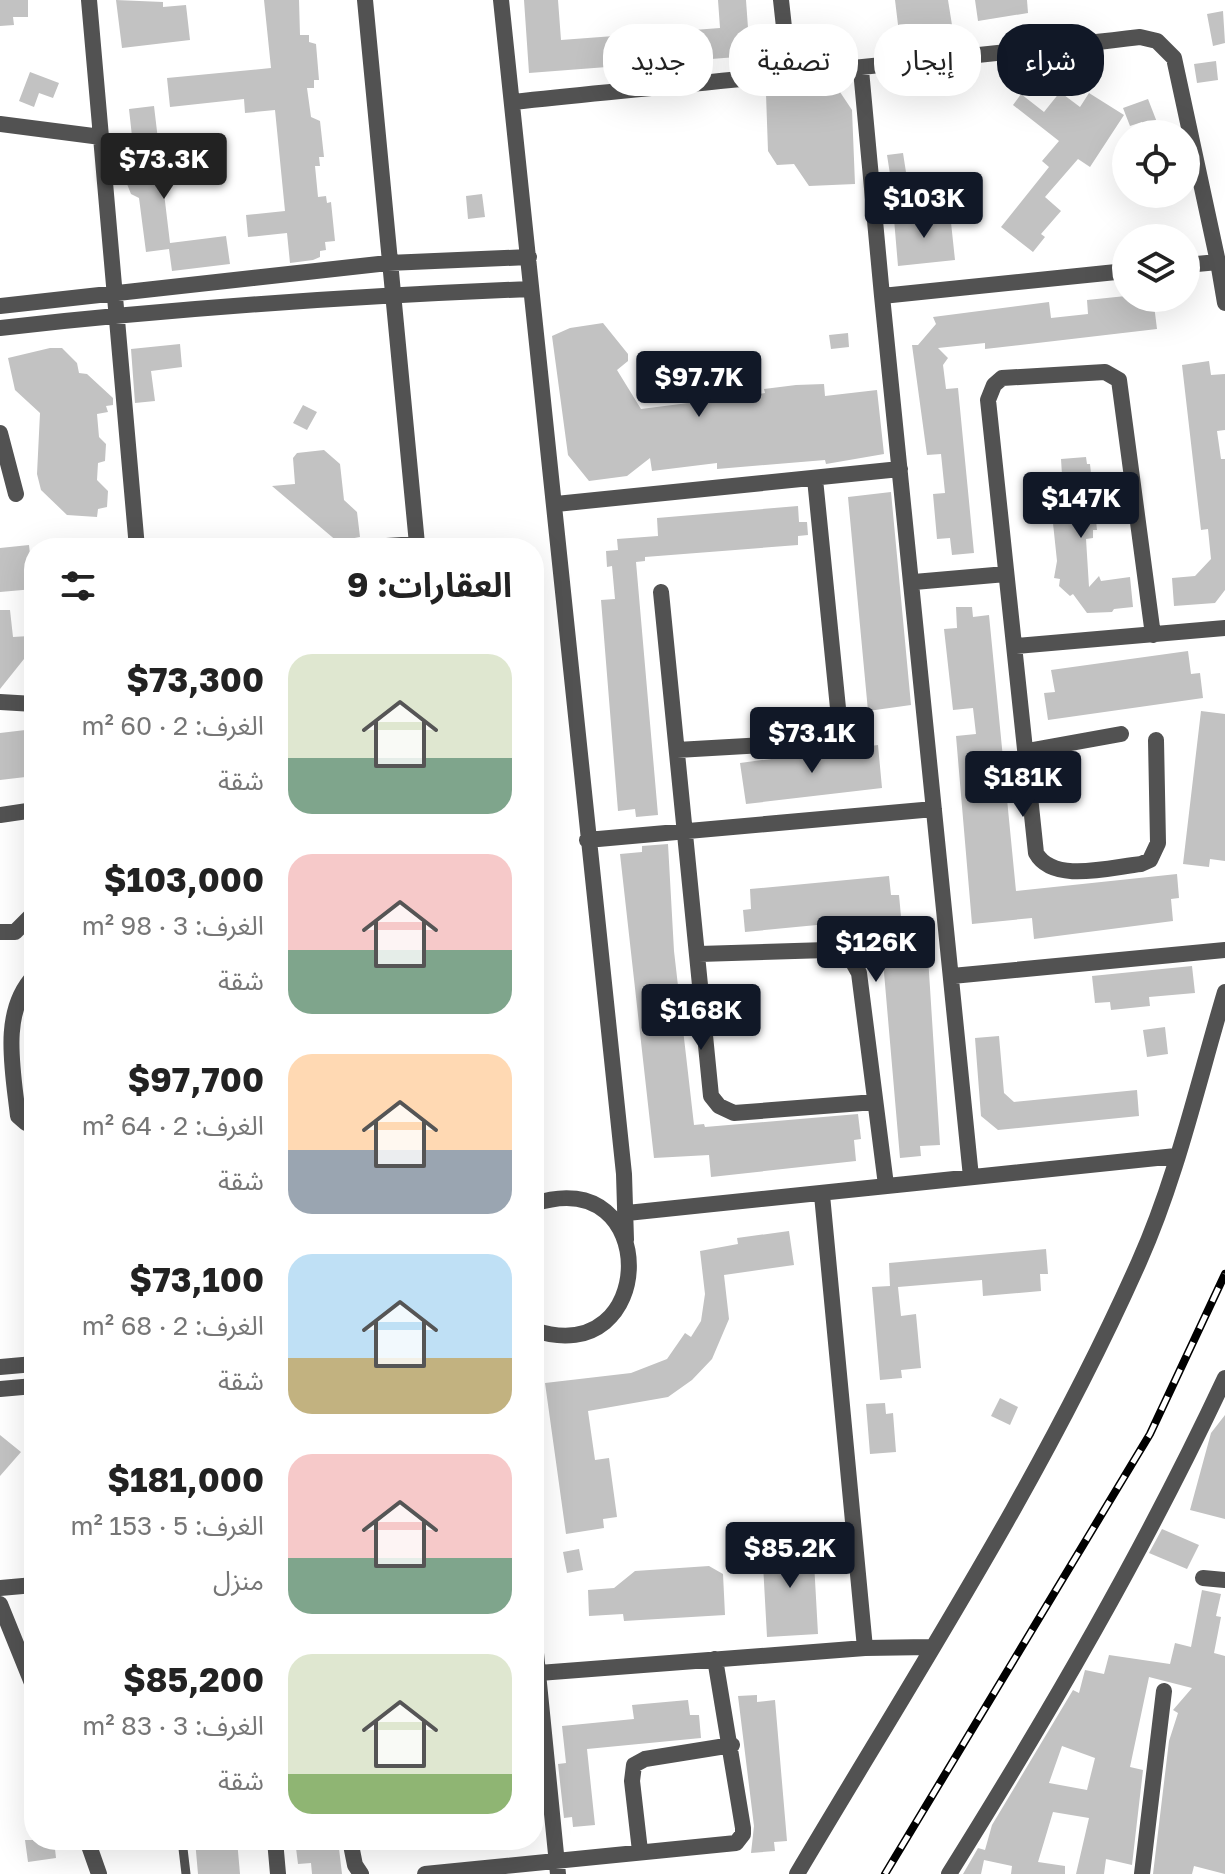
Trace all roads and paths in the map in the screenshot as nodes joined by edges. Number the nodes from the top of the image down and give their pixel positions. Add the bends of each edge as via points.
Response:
1 (89, 0) edge
2 (365, 0) edge
3 (501, 0) edge
4 (781, 0) edge
5 (784, 24) edge
6 (858, 70) edge
7 (861, 70) junction
8 (729, 79) edge
9 (513, 102) junction
10 (0, 124) edge
11 (101, 137) junction
12 (529, 257) junction
13 (1218, 262) junction
14 (388, 263) junction
15 (1200, 264) edge
16 (1112, 272) edge
17 (531, 289) junction
18 (113, 292) junction
19 (392, 295) junction
20 (882, 296) junction
21 (1225, 303) edge
22 (0, 306) edge
23 (114, 315) junction
24 (0, 328) edge
25 (0, 433) edge
26 (900, 469) junction
27 (815, 479) junction
28 (16, 494) dead end
29 (556, 504) junction
30 (136, 538) edge
31 (417, 538) edge
32 (1006, 574) junction
33 (914, 582) junction
34 (661, 592) dead end
35 (1225, 628) edge
36 (1153, 635) junction
37 (1016, 646) junction
38 (0, 702) edge
39 (24, 703) edge
40 (1121, 734) dead end
41 (1156, 740) dead end
42 (677, 750) junction
43 (1027, 751) junction
44 (934, 809) junction
45 (24, 811) edge
46 (0, 815) edge
47 (686, 829) junction
48 (587, 840) junction
49 (24, 923) edge
50 (0, 932) edge
51 (1225, 950) edge
52 (699, 954) junction
53 (952, 976) junction
54 (24, 990) edge
55 (1225, 992) edge
56 (875, 1102) junction
57 (24, 1122) edge
58 (1176, 1156) junction
59 (971, 1177) junction
60 (886, 1185) junction
61 (822, 1195) junction
62 (544, 1201) edge
63 (627, 1213) junction
64 (626, 1240) junction
65 (544, 1333) edge
66 (24, 1365) edge
67 (0, 1367) edge
68 (1225, 1378) edge
69 (24, 1387) edge
70 (0, 1389) edge
71 (1203, 1578) dead end
72 (1225, 1580) edge
73 (24, 1586) edge
74 (0, 1588) edge
75 (0, 1604) edge
76 (930, 1647) junction
77 (865, 1648) junction
78 (715, 1659) junction
79 (24, 1660) edge
80 (544, 1673) edge
81 (1164, 1691) dead end
82 (544, 1727) edge
83 (732, 1745) junction
84 (91, 1850) edge
85 (183, 1850) edge
86 (276, 1850) edge
87 (352, 1850) edge
88 (640, 1851) junction
89 (557, 1867) edge
90 (99, 1874) edge
91 (186, 1874) edge
92 (278, 1874) edge
93 (361, 1874) edge
94 (425, 1874) edge
95 (797, 1874) edge
96 (949, 1874) edge
97 (1142, 1874) edge

1 - 11 street
2 - 14 street
3 - 9 street
4 - 5 street
6 - 7 street
7 - 13 street via 1140,37 1157,41 1174,58
7 - 20 street
8 - 9 street
9 - 12 street
10 - 11 street
11 - 18 street
12 - 14 street
12 - 17 street
13 - 15 street
13 - 21 street
14 - 18 street
14 - 19 street
16 - 20 street
17 - 19 street
17 - 29 street
18 - 22 street
18 - 23 street
19 - 23 street
19 - 31 street
20 - 26 street
23 - 24 street
23 - 30 street
25 - 28 street
26 - 27 street
26 - 33 street
27 - 29 street
27 - 42 street via 839,718 835,727 815,742
29 - 48 street
32 - 33 street
32 - 36 street via 989,393 1002,378 1112,374 1119,380 1127,421
32 - 37 street
33 - 44 street
34 - 42 street
35 - 36 street
36 - 37 street
37 - 43 street
38 - 39 street
40 - 43 street
41 - 43 street via 1156,852 1141,864 1069,871 1045,865 1036,853
42 - 47 street
44 - 47 street
44 - 53 street
45 - 46 street
47 - 48 street
47 - 52 street
48 - 63 street
49 - 50 street via 15,932
51 - 53 street
52 - 56 street via 827,950 850,957 859,973
52 - 56 street via 711,1096 719,1106 734,1113
53 - 59 street
54 - 57 street via 8,1031 18,1116
55 - 58 street
56 - 60 street
58 - 59 street
58 - 76 street via 1140,1259 1066,1417 1001,1535
59 - 60 street
60 - 61 street
61 - 63 street
61 - 77 street
62 - 64 street via 575,1198 596,1206 614,1220
63 - 64 street
64 - 65 street via 629,1285 619,1306 603,1323 582,1333
66 - 67 street
68 - 96 street via 1122,1578
69 - 70 street
71 - 72 street
73 - 74 street
75 - 79 street
76 - 77 street
76 - 95 street
77 - 78 street
78 - 80 street
78 - 83 street
81 - 97 street
82 - 89 street
83 - 88 street via 634,1765
83 - 88 street via 740,1839
84 - 90 street
85 - 91 lane
86 - 92 street
87 - 93 street
88 - 89 street
89 - 94 street

